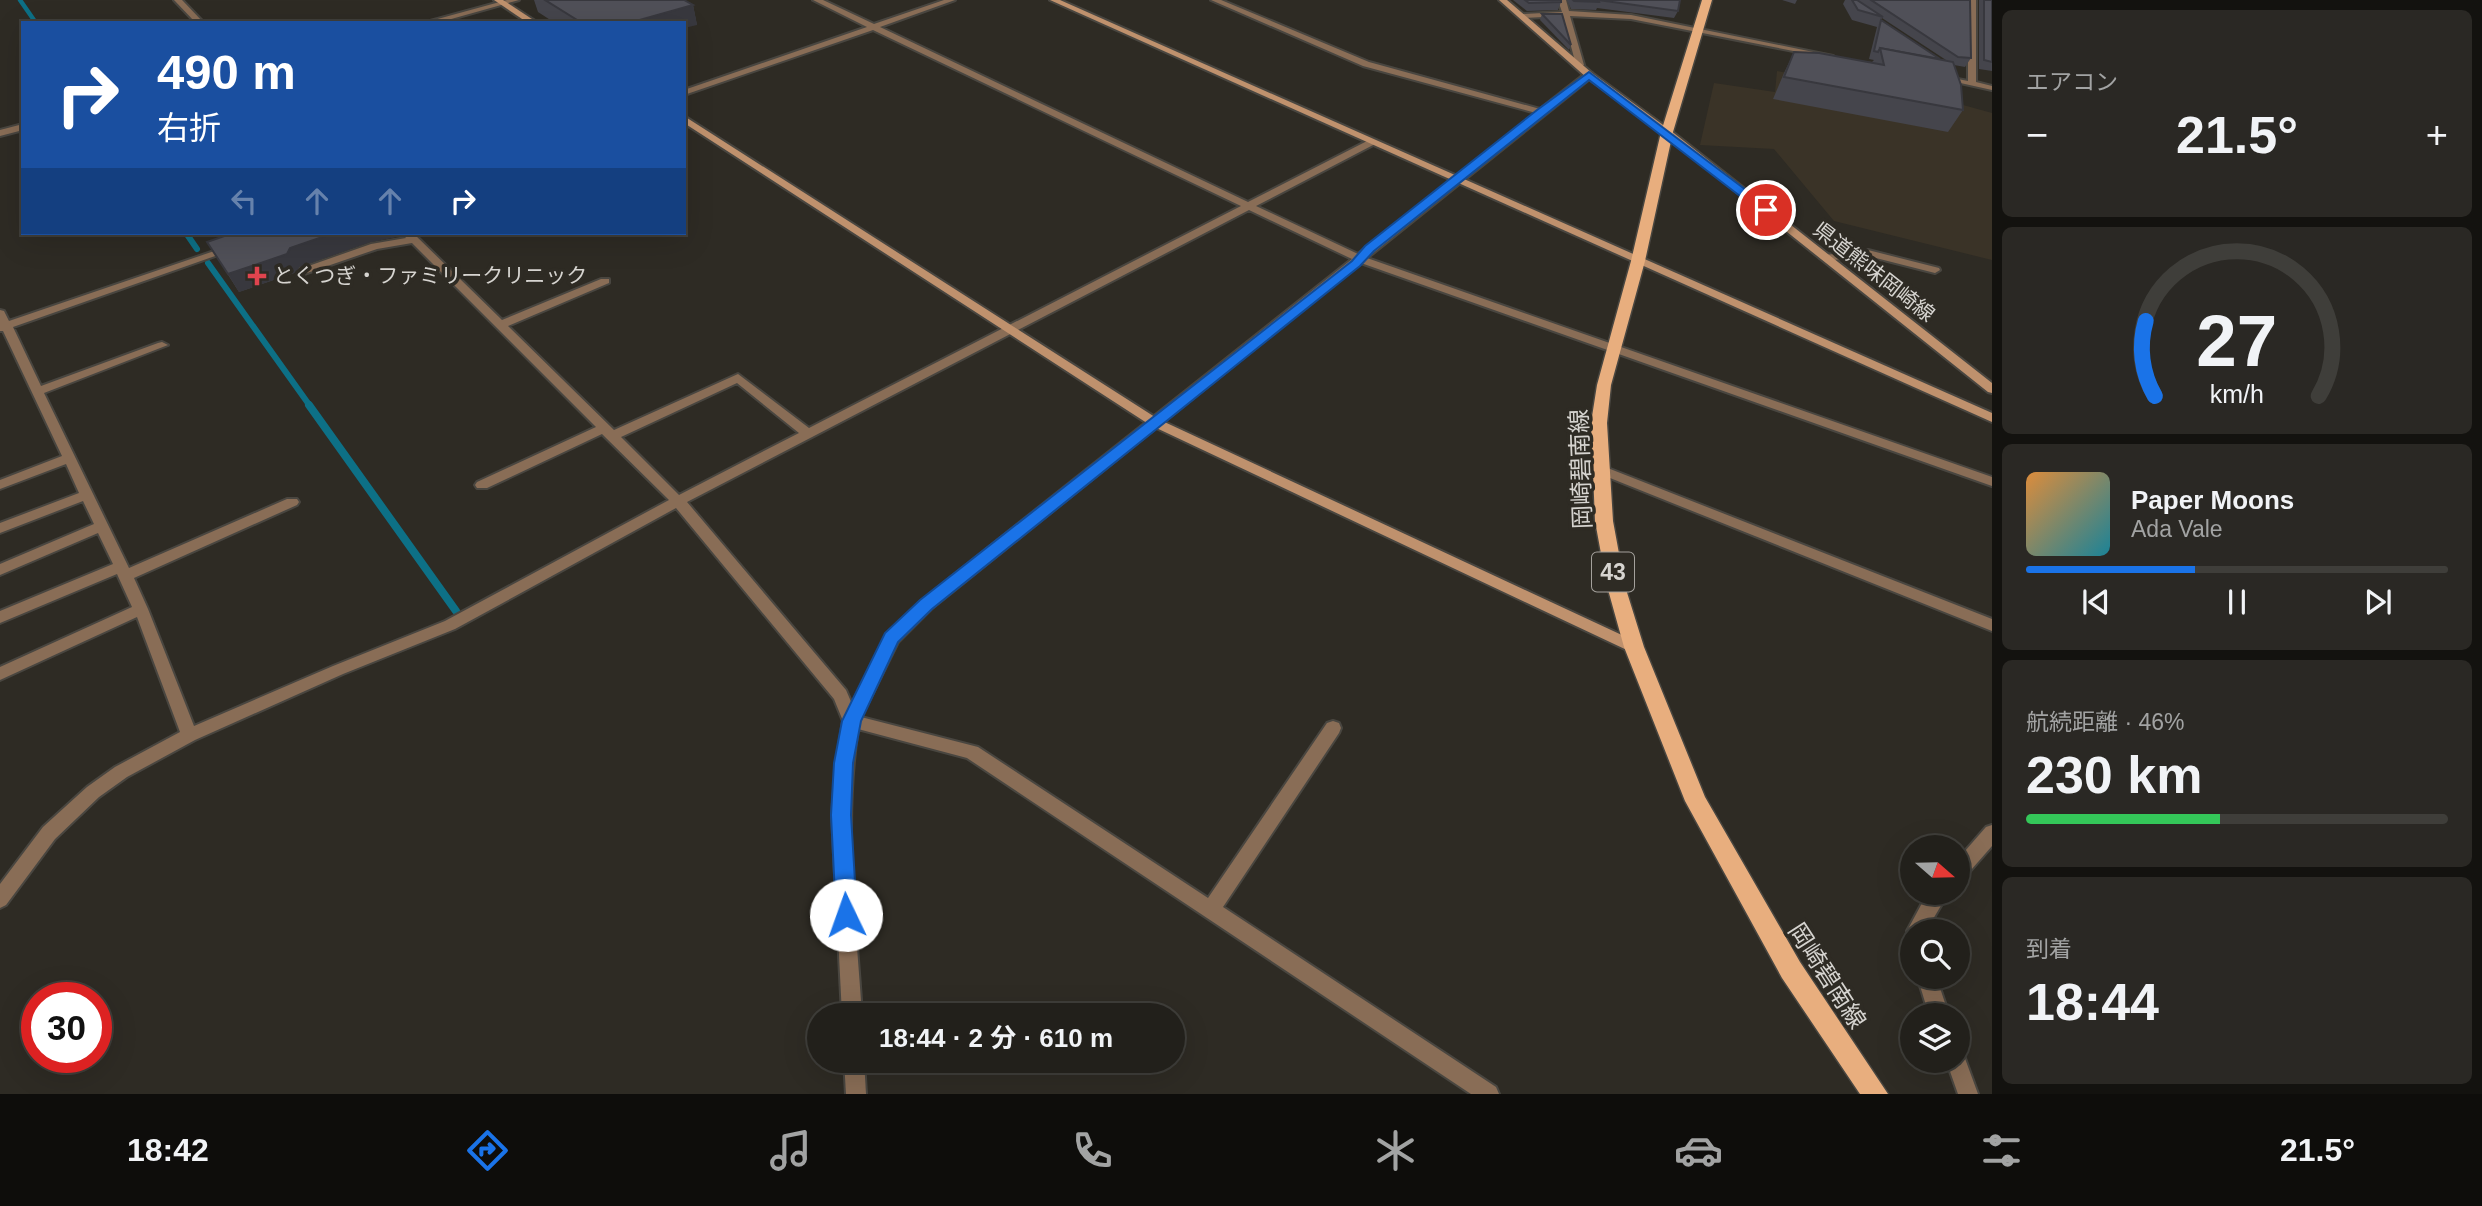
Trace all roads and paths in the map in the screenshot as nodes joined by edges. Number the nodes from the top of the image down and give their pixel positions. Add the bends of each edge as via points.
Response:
1 (178, 0) edge
2 (515, 0) edge
3 (817, 0) edge
4 (951, 0) edge
5 (1054, 0) edge
6 (1215, 0) edge
7 (1503, 0) edge
8 (1562, 0) edge
9 (1707, 0) edge
10 (1972, 0) edge
11 (500, 2) edge
12 (1566, 14) junction
13 (1523, 16) junction
14 (199, 21) edge
15 (434, 21) edge
16 (531, 21) edge
17 (873, 27) junction
18 (1698, 31) junction
19 (1835, 57) edge
20 (1580, 65) junction
21 (1952, 70) edge
22 (1589, 75) junction
23 (1931, 76) edge
24 (1972, 84) junction
25 (1992, 88) edge
26 (686, 92) edge
27 (1992, 98) edge
28 (1540, 112) junction
29 (686, 120) edge
30 (21, 127) edge
31 (0, 132) edge
32 (1667, 132) junction
33 (1372, 142) junction
34 (1457, 180) junction
35 (1248, 205) junction
36 (411, 236) edge
37 (239, 246) edge
38 (1825, 258) junction
39 (1360, 259) junction
40 (1638, 261) junction
41 (1935, 270) dead end
42 (304, 271) dead end
43 (605, 281) dead end
44 (2, 322) edge
45 (500, 325) junction
46 (1011, 329) junction
47 (162, 345) dead end
48 (1614, 351) junction
49 (1992, 389) edge
50 (37, 391) junction
51 (1992, 418) edge
52 (1154, 422) junction
53 (608, 432) junction
54 (809, 434) junction
55 (68, 458) junction
56 (1600, 469) junction
57 (1992, 482) edge
58 (0, 485) edge
59 (482, 485) dead end
60 (86, 495) junction
61 (678, 501) junction
62 (292, 502) dead end
63 (101, 526) junction
64 (0, 528) edge
65 (0, 570) edge
66 (122, 572) junction
67 (141, 609) junction
68 (0, 617) edge
69 (1992, 625) edge
70 (1634, 647) junction
71 (0, 674) edge
72 (852, 721) junction
73 (1332, 728) dead end
74 (189, 735) junction
75 (1992, 833) edge
76 (1970, 858) edge
77 (0, 899) edge
78 (1211, 909) junction
79 (851, 1003) edge
80 (855, 1073) edge
81 (1961, 1073) edge
82 (856, 1094) edge
83 (1489, 1094) edge
84 (1875, 1094) edge
85 (1968, 1094) edge

1 - 14 street
2 - 11 street
3 - 17 street
4 - 17 street
5 - 33 street
6 - 28 street via 1366,64
7 - 13 street, 県道熊味岡崎線
8 - 12 street
9 - 18 main road, 岡崎碧南線 / 43
10 - 24 street
11 - 15 street
11 - 16 street
12 - 13 street
12 - 18 street via 1631,17
12 - 20 street
13 - 20 street, 県道熊味岡崎線
17 - 26 street
17 - 35 street
18 - 19 street
18 - 32 main road, 岡崎碧南線 / 43
20 - 22 street, 県道熊味岡崎線
21 - 24 street
22 - 28 street
22 - 32 street, 県道熊味岡崎線
23 - 24 street
24 - 25 street
24 - 27 street
28 - 34 street
29 - 46 street
30 - 31 street
32 - 38 street, 県道熊味岡崎線
32 - 40 main road, 岡崎碧南線 / 43
33 - 34 street
33 - 35 street
34 - 39 street
34 - 40 street
35 - 39 street
35 - 46 street
36 - 42 street
36 - 45 street
37 - 44 street
38 - 41 street via 1868,253
38 - 49 street, 県道熊味岡崎線
39 - 48 street
39 - 52 street
40 - 48 main road, 岡崎碧南線 / 43
40 - 51 street
43 - 45 street
44 - 50 street
45 - 53 street
46 - 52 street
46 - 54 street
47 - 50 street
48 - 56 main road, 岡崎碧南線 / 43 via 1599,423
48 - 57 street
50 - 55 street
52 - 70 street
52 - 72 street via 891,638
53 - 54 street via 738,378
53 - 59 street
53 - 61 street
54 - 61 street
55 - 58 street
55 - 60 street
56 - 69 street
56 - 70 main road, 岡崎碧南線 / 43 via 1616,586
60 - 63 street
60 - 64 street
61 - 72 street via 840,695
61 - 74 street via 450,625
62 - 66 street
63 - 65 street
63 - 66 street
66 - 67 street
66 - 68 street
67 - 71 street
67 - 74 street
70 - 84 main road, 岡崎碧南線 / 43 via 1696,801 1791,970
72 - 78 street via 972,752
72 - 79 street via 841,815
73 - 78 street
74 - 77 street via 93,792 49,833
75 - 76 street
78 - 83 street
80 - 82 street
81 - 85 street

